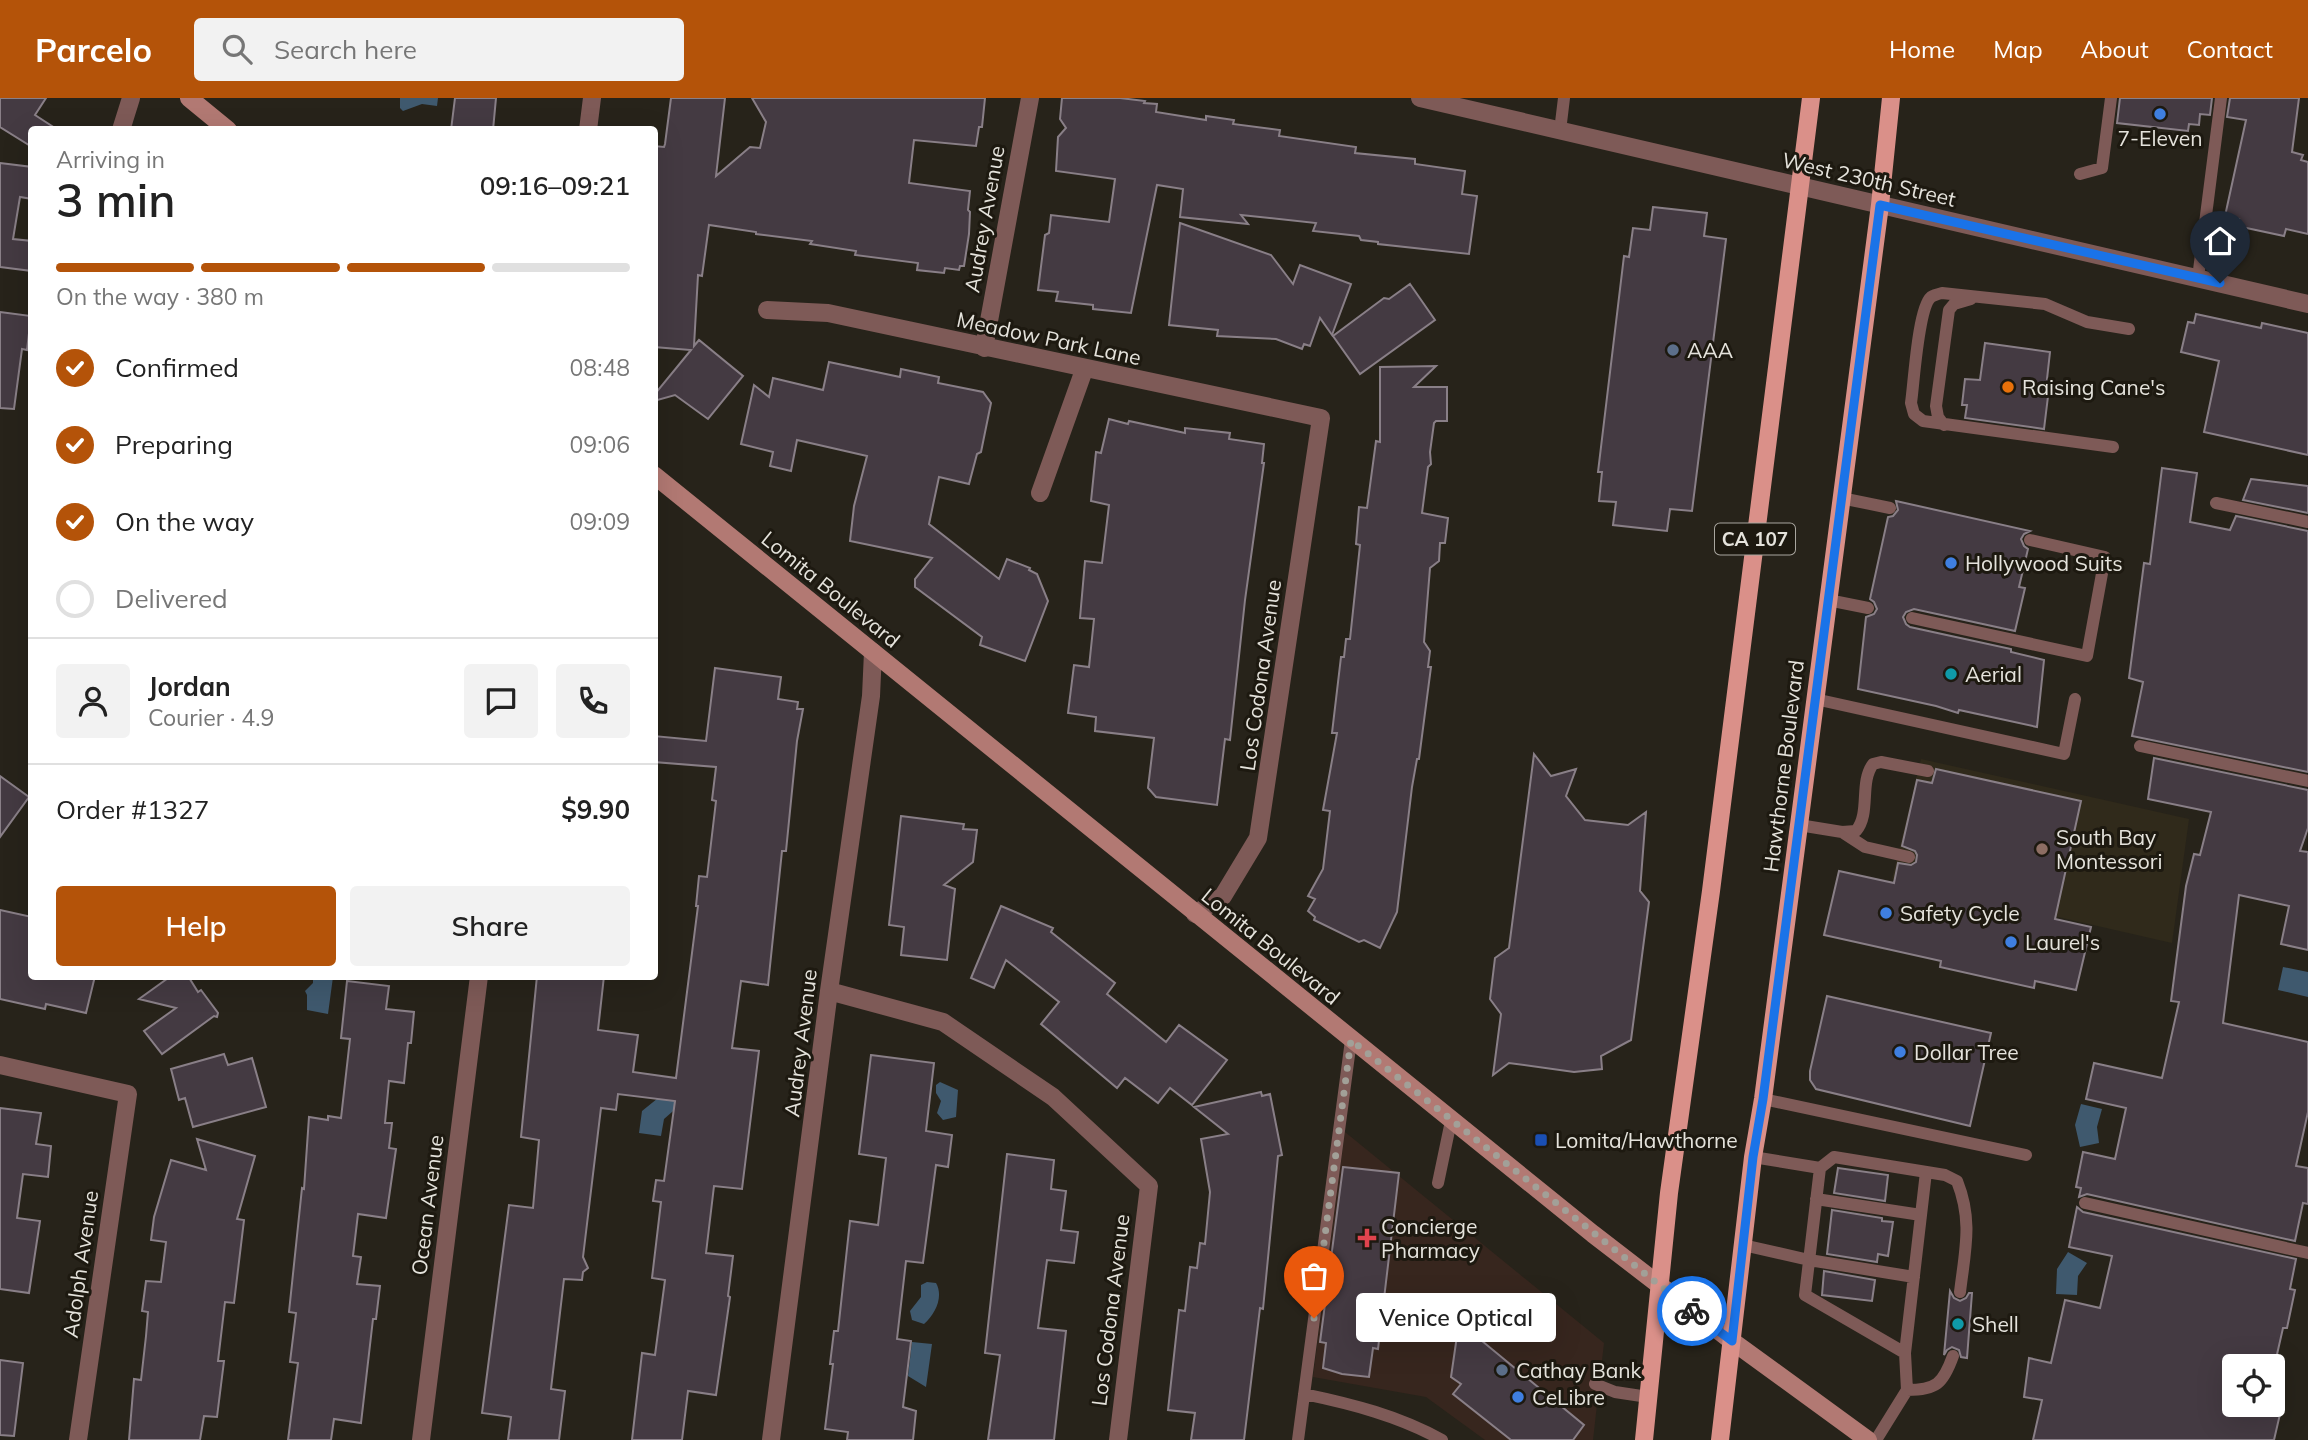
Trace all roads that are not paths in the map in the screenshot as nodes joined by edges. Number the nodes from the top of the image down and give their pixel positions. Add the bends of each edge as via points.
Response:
1 (131, 98) edge
2 (189, 98) edge
3 (592, 98) edge
4 (1030, 98) edge
5 (1420, 98) edge
6 (1564, 98) edge
7 (1811, 98) edge
8 (1891, 98) edge
9 (2111, 98) edge
10 (2221, 98) edge
11 (122, 126) edge
12 (223, 126) edge
13 (588, 126) edge
14 (1560, 131) junction
15 (2080, 174) dead end
16 (1799, 186) junction
17 (1880, 205) junction
18 (2197, 278) junction
19 (1982, 298) junction
20 (2308, 303) edge
21 (767, 310) dead end
22 (2129, 329) dead end
23 (984, 348) junction
24 (1084, 370) junction
25 (1321, 418) joint
26 (1944, 425) junction
27 (2113, 447) dead end
28 (658, 478) edge
29 (1040, 493) dead end
30 (1841, 498) junction
31 (2216, 503) dead end
32 (1890, 509) dead end
33 (2308, 522) edge
34 (2030, 540) dead end
35 (1828, 600) junction
36 (1868, 608) dead end
37 (1912, 618) dead end
38 (873, 652) junction
39 (1815, 699) junction
40 (2075, 699) dead end
41 (2140, 746) dead end
42 (1928, 771) dead end
43 (2308, 780) edge
44 (1799, 825) junction
45 (1842, 832) junction
46 (1909, 857) dead end
47 (1195, 914) junction
48 (478, 980) edge
49 (829, 991) junction
50 (1351, 1040) junction
51 (0, 1065) edge
52 (1763, 1099) junction
53 (1451, 1121) junction
54 (2026, 1154) dead end
55 (1753, 1157) junction
56 (1820, 1168) junction
57 (1926, 1172) junction
58 (1438, 1183) dead end
59 (1816, 1199) junction
60 (2085, 1203) dead end
61 (1921, 1215) junction
62 (1743, 1245) junction
63 (2308, 1253) edge
64 (1809, 1260) junction
65 (1914, 1277) junction
66 (1659, 1286) junction
67 (1960, 1292) dead end
68 (1732, 1341) junction
69 (1905, 1353) junction
70 (1953, 1356) dead end
71 (1595, 1384) dead end
72 (1907, 1390) junction
73 (1304, 1394) junction
74 (1648, 1396) junction
75 (78, 1440) edge
76 (421, 1440) edge
77 (771, 1440) edge
78 (1118, 1440) edge
79 (1298, 1440) edge
80 (1442, 1440) edge
81 (1644, 1440) edge
82 (1720, 1440) edge
83 (1868, 1440) edge
84 (1877, 1440) edge

1 - 11 street
2 - 12 main road
3 - 13 street
4 - 23 street, Audrey Avenue
5 - 14 street, West 230th Street
6 - 14 lane
7 - 16 main road, CA 107
8 - 17 main road, Hawthorne Boulevard
9 - 15 lane via 2102,168
10 - 18 lane
14 - 16 street, West 230th Street
16 - 17 street, West 230th Street
16 - 66 main road, CA 107
17 - 18 street, West 230th Street
17 - 30 main road, Hawthorne Boulevard
18 - 20 street, West 230th Street
19 - 22 lane via 2045,304 2087,322
19 - 26 lane via 1963,300 1949,310 1936,406
19 - 26 lane via 1942,293 1931,297 1925,306 1912,403 1914,414 1923,421
21 - 23 street, Meadow Park Lane via 828,313
23 - 24 street, Meadow Park Lane
24 - 25 street, Meadow Park Lane
24 - 29 street
25 - 47 street, Los Codona Avenue via 1258,838 1223,896
26 - 27 lane
28 - 38 main road, Lomita Boulevard
30 - 32 lane
30 - 35 main road, Hawthorne Boulevard
31 - 33 lane
34 - 37 lane via 2105,557 2087,656
35 - 36 lane
35 - 39 main road, Hawthorne Boulevard
38 - 47 main road, Lomita Boulevard
38 - 49 street, Audrey Avenue via 871,696
39 - 40 lane via 2064,754
39 - 44 main road, Hawthorne Boulevard
41 - 43 lane
42 - 45 lane via 1873,764 1861,824 1856,831
44 - 45 lane
44 - 52 main road, Hawthorne Boulevard
45 - 46 lane via 1866,847
47 - 50 main road, Lomita Boulevard
48 - 76 street, Ocean Avenue
49 - 77 street, Audrey Avenue
49 - 78 street, Los Codona Avenue via 943,1022 1053,1097 1149,1186
50 - 53 main road, Lomita Boulevard
50 - 73 lane
51 - 75 street, Adolph Avenue via 128,1094
52 - 54 lane
52 - 55 main road, Hawthorne Boulevard
53 - 58 lane
53 - 66 main road, Lomita Boulevard
55 - 56 lane
55 - 62 main road, Hawthorne Boulevard
56 - 57 lane via 1834,1157
56 - 59 lane
57 - 61 lane
57 - 67 lane via 1957,1181 1963,1196 1967,1231
59 - 61 lane
59 - 64 lane
60 - 63 lane
61 - 65 lane
62 - 64 lane
62 - 68 main road, Hawthorne Boulevard
64 - 65 lane
64 - 69 lane via 1805,1296
65 - 69 lane
66 - 68 main road, Lomita Boulevard
66 - 74 main road, CA 107
68 - 82 main road, Hawthorne Boulevard
68 - 83 main road, Lomita Boulevard
69 - 72 lane
70 - 72 lane via 1939,1384
71 - 74 lane
72 - 84 lane
73 - 79 lane
73 - 80 lane via 1368,1408
74 - 81 main road, CA 107

